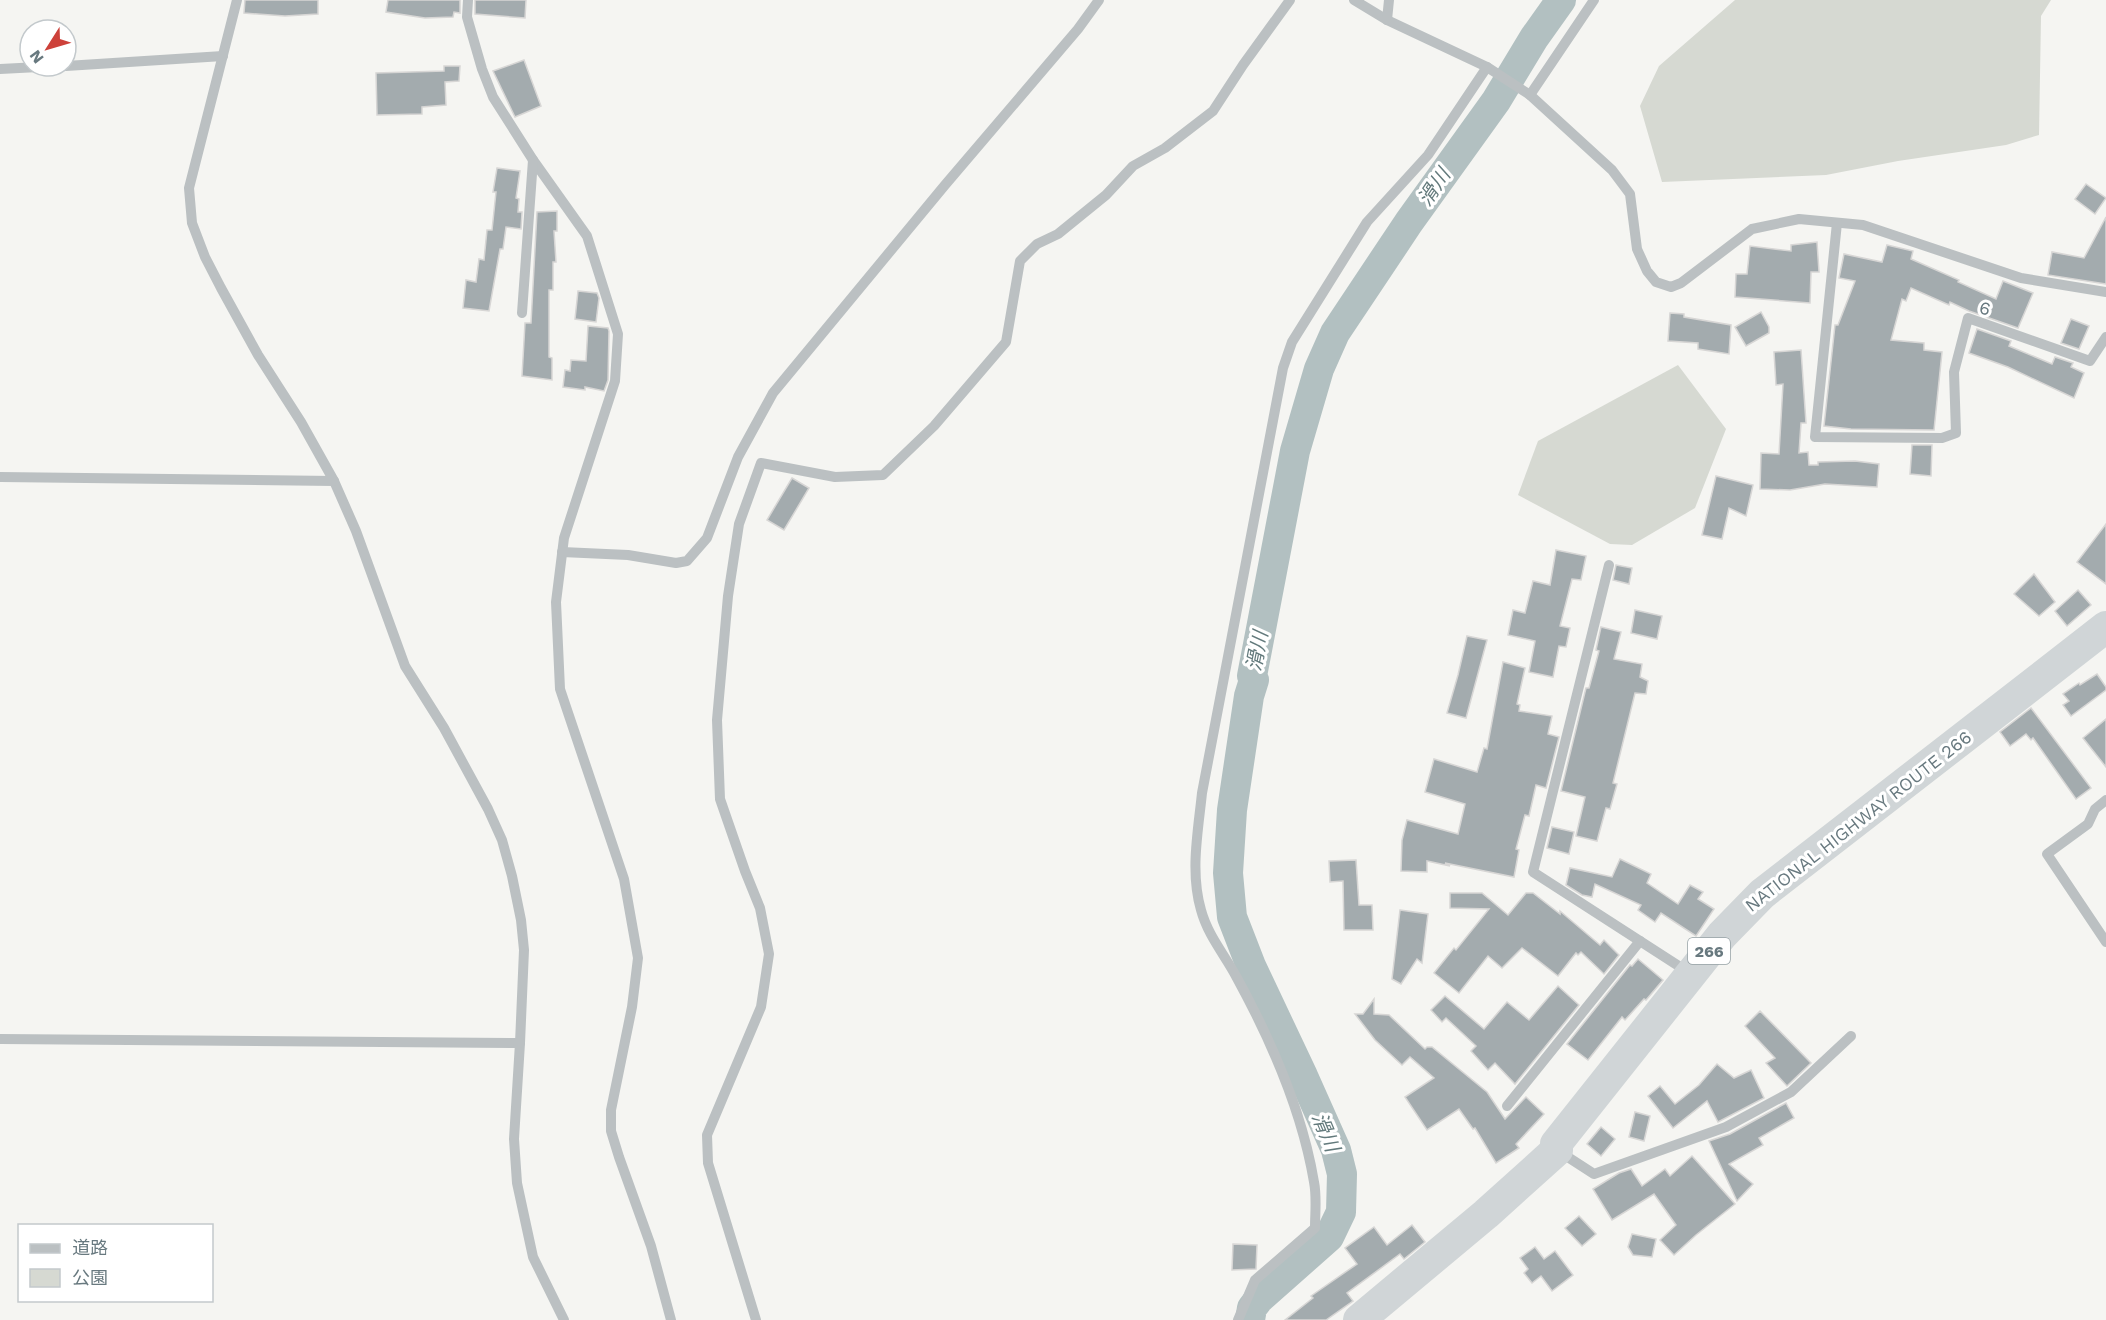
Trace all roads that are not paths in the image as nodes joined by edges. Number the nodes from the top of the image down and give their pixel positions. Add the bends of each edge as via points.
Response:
1 (237, 0) edge
2 (468, 0) edge
3 (1099, 0) edge
4 (1290, 0) edge
5 (1354, 0) edge
6 (1389, 0) edge
7 (1594, 0) edge
8 (1387, 20) junction
9 (224, 56) junction
10 (78, 65) edge
11 (18, 68) edge
12 (1487, 68) junction
13 (0, 69) edge
14 (1530, 94) junction
15 (533, 160) junction
16 (1838, 223) junction
17 (2106, 292) edge
18 (522, 313) dead end
19 (2106, 337) edge
20 (0, 477) edge
21 (334, 481) junction
22 (562, 552) junction
23 (1609, 565) dead end
24 (2106, 627) edge
25 (2106, 800) edge
26 (1640, 941) junction
27 (2106, 942) edge
28 (1691, 974) junction
29 (1851, 1036) dead end
30 (0, 1040) edge
31 (520, 1043) junction
32 (1507, 1106) dead end
33 (1557, 1150) junction
34 (564, 1320) edge
35 (671, 1320) edge
36 (756, 1320) edge
37 (1238, 1320) edge
38 (1359, 1320) edge

1 - 9 street
2 - 15 street via 467,17 493,97
3 - 22 street via 773,393 738,457 707,538 687,561
4 - 36 street via 1213,111 1165,148 1133,166 1106,195 1058,234 1037,244 1020,261 1006,342 934,426 883,475 835,477 760,463 739,524 717,720 720,799 760,908 769,954 761,1007 707,1135 708,1163
5 - 8 street
6 - 8 street
7 - 14 street
8 - 12 street
9 - 10 street
9 - 21 street via 189,188 192,223 205,257 258,355
11 - 13 street
12 - 14 street
12 - 37 street via 1428,155 1367,222 1292,342 1283,368 1202,793 1195,881 1212,939 1260,1023 1299,1115 1315,1184 1315,1228 1255,1280
14 - 16 street via 1612,170 1630,194 1637,249 1656,282 1671,287 1681,283 1752,229 1799,219
15 - 18 street
15 - 22 street via 587,236 618,334 615,381
16 - 17 street via 1863,225 2021,278
16 - 19 street, 6 via 1815,437 1942,438 1956,433 1954,372 1968,318 2090,361
20 - 21 street
21 - 31 street via 405,666 444,728 502,840 524,950
22 - 35 street via 556,602 560,689 624,879 638,958 611,1131 651,1246
23 - 26 street via 1533,872
24 - 28 highway, NATIONAL HIGHWAY ROUTE 266 / 266 via 1762,894 1734,921
25 - 27 street via 2096,808 2088,824 2047,854
26 - 28 street
26 - 32 street
28 - 33 highway, NATIONAL HIGHWAY ROUTE 266 / 266 via 1556,1144
29 - 33 street via 1791,1092 1726,1127 1594,1174
30 - 31 street
31 - 34 street via 514,1139 517,1183 533,1257
33 - 38 highway, NATIONAL HIGHWAY ROUTE 266 / 266

